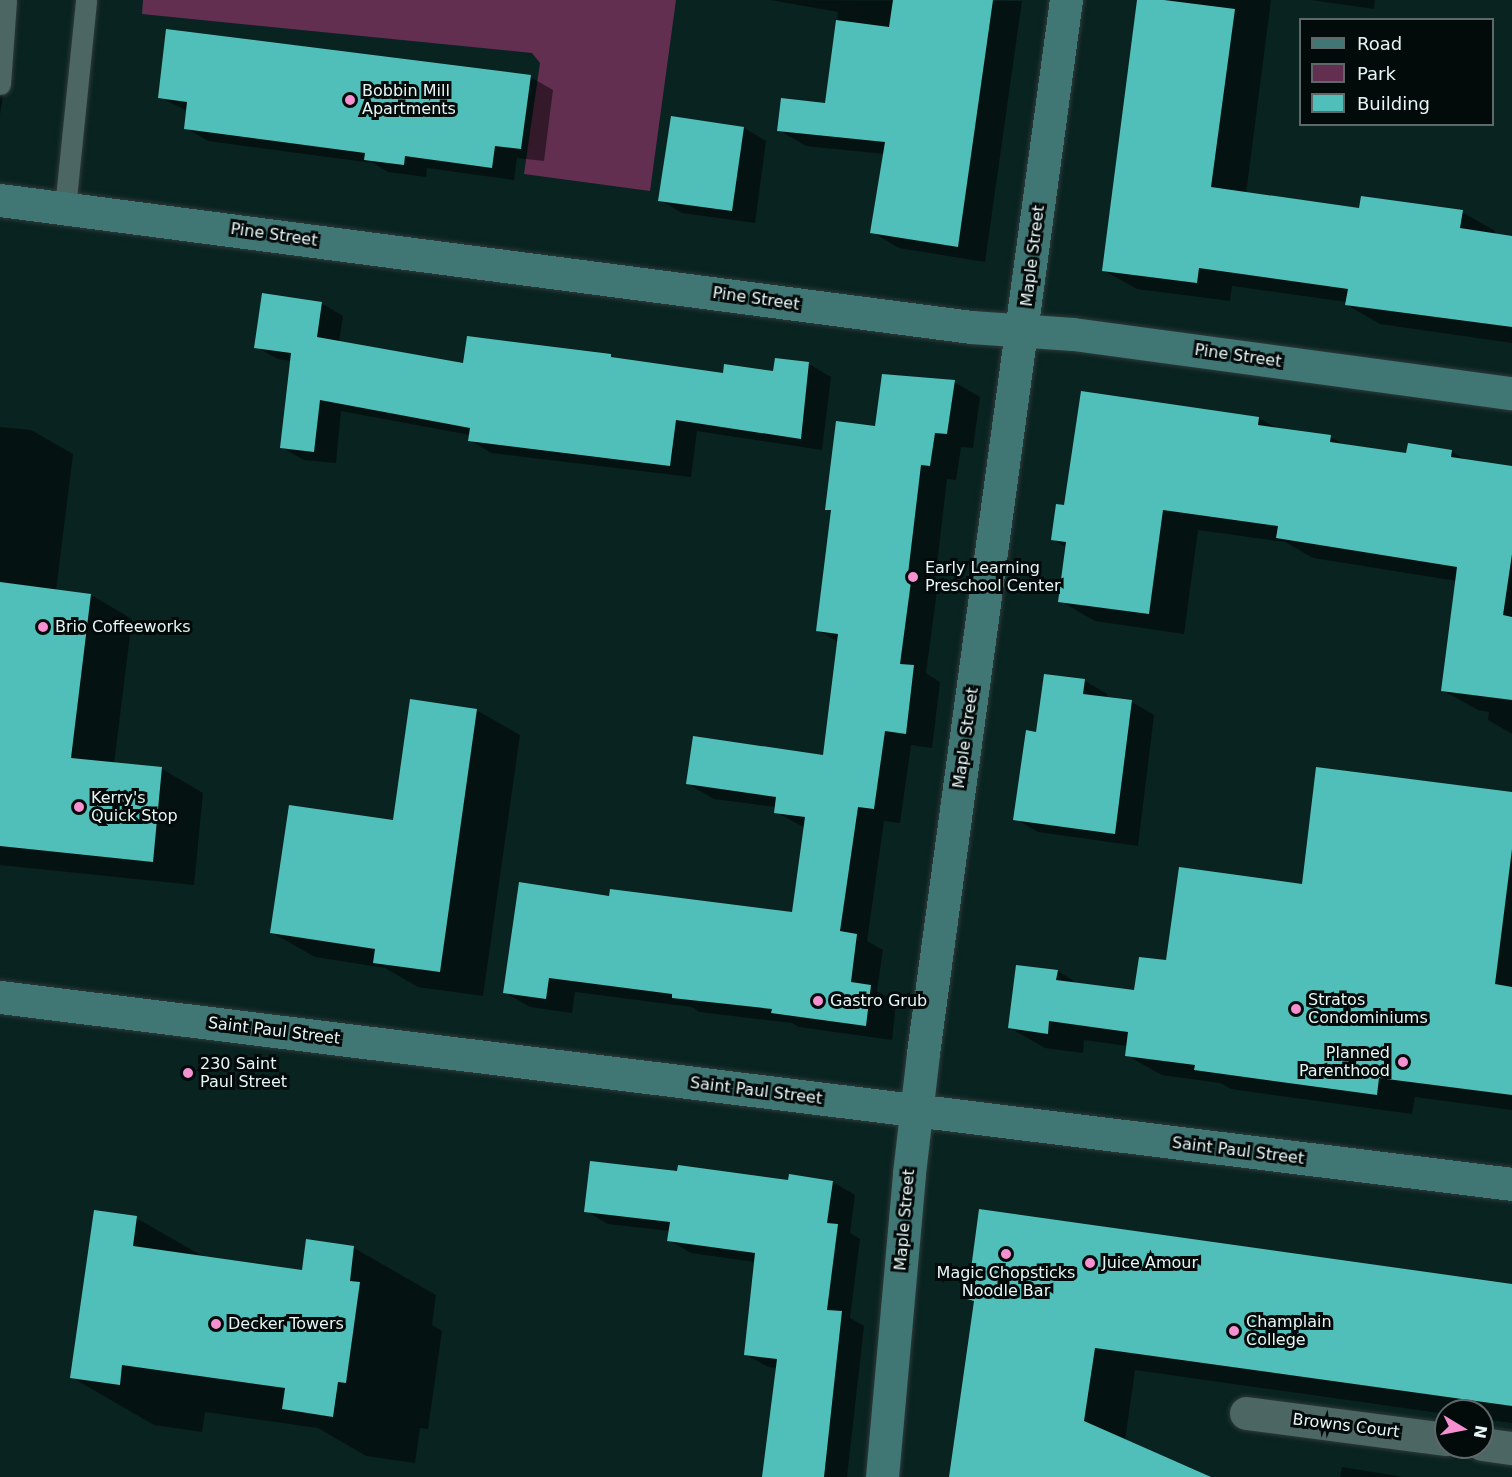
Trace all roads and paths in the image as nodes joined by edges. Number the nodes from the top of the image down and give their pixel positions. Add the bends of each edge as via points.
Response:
1 (6, 0) edge
2 (86, 0) edge
3 (1066, 0) edge
4 (0, 84) edge
5 (0, 200) edge
6 (65, 208) junction
7 (1023, 331) junction
8 (1512, 393) edge
9 (0, 997) edge
10 (916, 1111) junction
11 (1512, 1184) edge
12 (1246, 1413) dead end
13 (1434, 1437) edge
14 (1494, 1446) edge
15 (1512, 1448) edge
16 (882, 1477) edge

1 - 4 lane
2 - 6 lane
3 - 7 street, Maple Street
5 - 6 street, Pine Street
6 - 7 street, Pine Street
7 - 8 street, Pine Street via 1073,334
7 - 10 street, Maple Street
9 - 10 street, Saint Paul Street
10 - 11 street, Saint Paul Street
10 - 16 street, Maple Street
12 - 13 street, Browns Court
14 - 15 street

